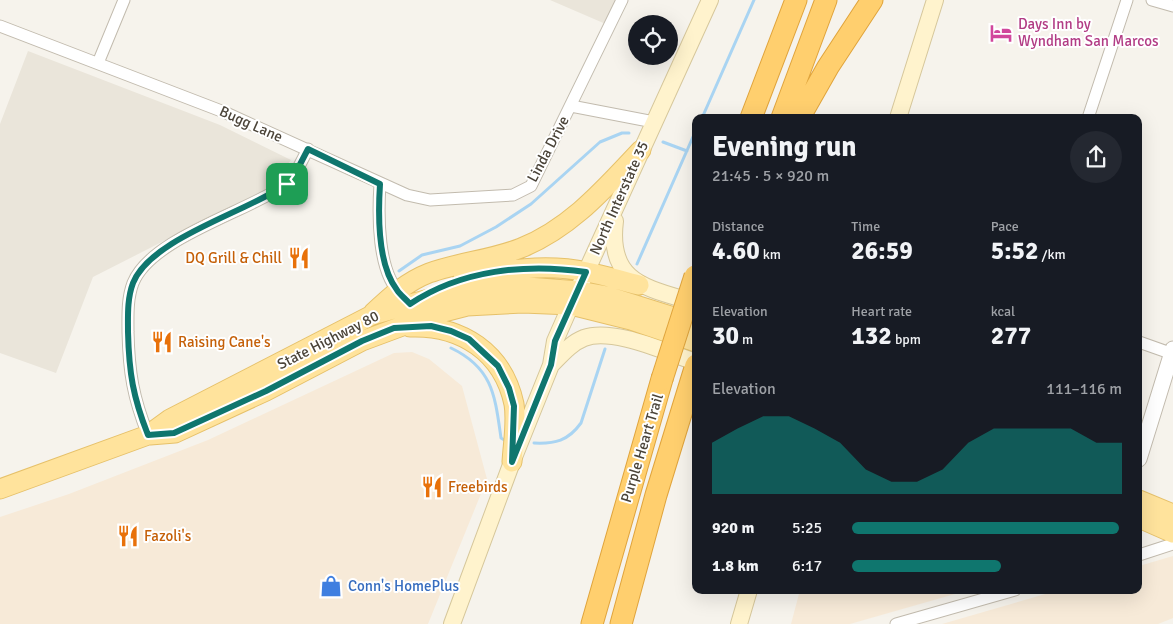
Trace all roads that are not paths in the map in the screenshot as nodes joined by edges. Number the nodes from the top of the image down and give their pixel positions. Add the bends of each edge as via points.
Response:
1 (124, 0) edge
2 (622, 0) edge
3 (710, 0) edge
4 (796, 0) edge
5 (826, 0) edge
6 (872, 0) edge
7 (935, 0) edge
8 (1126, 0) edge
9 (1152, 0) edge
10 (1173, 6) edge
11 (0, 26) edge
12 (98, 63) junction
13 (571, 106) junction
14 (753, 114) edge
15 (783, 114) edge
16 (802, 114) edge
17 (899, 114) edge
18 (1089, 114) edge
19 (654, 122) junction
20 (308, 149) junction
21 (641, 150) junction
22 (380, 184) junction
23 (618, 204) junction
24 (586, 272) junction
25 (639, 285) junction
26 (692, 287) edge
27 (403, 298) junction
28 (575, 298) junction
29 (692, 302) edge
30 (692, 323) edge
31 (394, 328) junction
32 (692, 341) edge
33 (1142, 343) edge
34 (1173, 352) edge
35 (692, 362) edge
36 (551, 365) junction
37 (692, 376) edge
38 (266, 391) junction
39 (148, 435) junction
40 (1142, 450) edge
41 (512, 462) junction
42 (0, 489) edge
43 (1142, 501) edge
44 (1173, 514) edge
45 (1142, 519) edge
46 (1173, 533) edge
47 (1173, 544) edge
48 (1142, 554) edge
49 (748, 594) edge
50 (1001, 594) edge
51 (452, 624) edge
52 (592, 624) edge
53 (621, 624) edge
54 (739, 624) edge
55 (896, 624) edge

1 - 12 street
2 - 13 street, Linda Drive
3 - 19 main road, North Interstate 35
4 - 14 highway
5 - 15 highway
6 - 16 highway via 828,67
7 - 17 main road
8 - 18 street
9 - 10 street
11 - 12 street, Bugg Lane
12 - 20 street, Bugg Lane
13 - 19 street
13 - 22 street, Linda Drive via 536,178 513,196 430,200 407,196
19 - 21 main road, North Interstate 35
20 - 22 street, Bugg Lane
20 - 39 street via 287,184 160,251 139,271 132,284 128,305 130,376
21 - 23 main road, North Interstate 35
21 - 27 main road via 597,196 553,232 503,255 428,274
22 - 27 street via 380,240 390,276
23 - 24 main road, North Interstate 35
23 - 25 main road via 613,238 616,256
24 - 25 main road
24 - 27 main road via 544,268 484,274
24 - 28 main road, North Interstate 35
25 - 29 main road
26 - 52 highway, Purple Heart Trail, bridge via 662,379
27 - 28 main road, State Highway 80 via 482,287 546,287
27 - 38 main road via 385,322 281,376
27 - 39 main road, State Highway 80 via 170,419
28 - 30 main road, State Highway 80 via 607,296
28 - 31 main road, State Highway 80 via 467,306
28 - 32 main road, State Highway 80
28 - 36 main road, North Interstate 35 via 555,341
31 - 38 main road, State Highway 80
31 - 41 main road via 431,326 451,331 469,339 498,366 514,406
33 - 34 street
34 - 40 street
35 - 36 main road via 600,334 573,344
36 - 41 main road, North Interstate 35
37 - 53 highway, Purple Heart Trail
38 - 39 main road, State Highway 80 via 174,433
39 - 42 main road, State Highway 80
41 - 51 main road, North Interstate 35
43 - 44 main road
45 - 46 main road
47 - 48 street
49 - 54 main road
50 - 55 street

